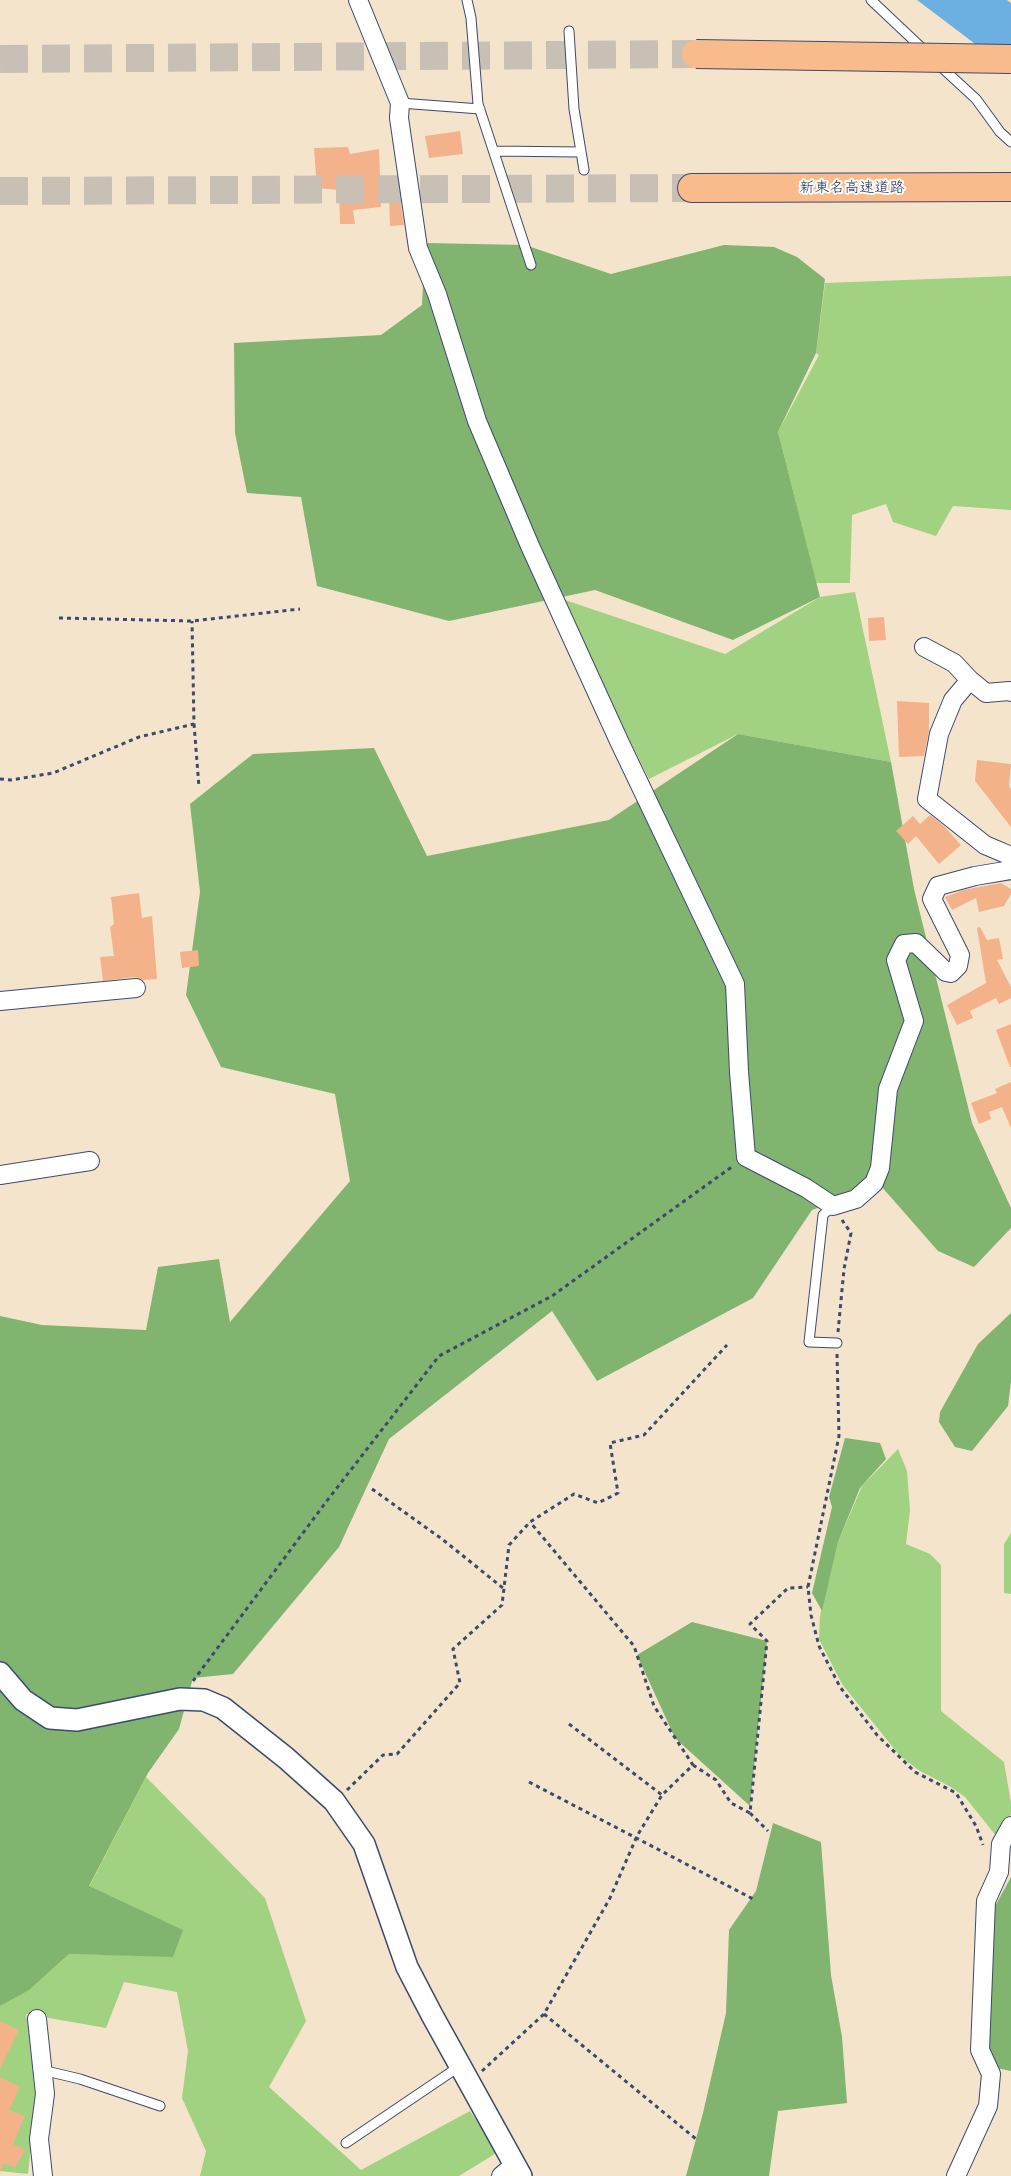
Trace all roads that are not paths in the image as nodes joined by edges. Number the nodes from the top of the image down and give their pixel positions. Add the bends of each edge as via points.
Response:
1 (358, 0) edge
2 (467, 0) edge
3 (871, 0) edge
4 (569, 31) dead end
5 (696, 54) tunnel mouth
6 (1011, 59) edge
7 (400, 103) junction
8 (480, 108) junction
9 (1011, 142) edge
10 (494, 152) junction
11 (580, 152) junction
12 (584, 170) dead end
13 (1011, 187) edge
14 (692, 188) tunnel mouth
15 (531, 265) dead end
16 (924, 647) dead end
17 (970, 680) junction
18 (1011, 692) edge
19 (1011, 856) edge
20 (1011, 870) edge
21 (136, 988) dead end
22 (0, 1001) edge
23 (90, 1161) dead end
24 (0, 1175) edge
25 (833, 1206) junction
26 (837, 1343) road end
27 (0, 1673) edge
28 (1011, 1826) edge
29 (37, 2019) dead end
30 (42, 2070) junction
31 (464, 2074) junction
32 (160, 2106) dead end
33 (346, 2144) dead end
34 (512, 2172) edge
35 (44, 2176) edge
36 (956, 2176) edge

1 - 7 street
2 - 8 lane via 472,18
3 - 9 lane via 976,99
4 - 11 lane
5 - 6 highway, bridge
7 - 8 lane
7 - 25 street via 399,118 418,248 437,294 477,421 619,741 735,984 746,1157
8 - 10 lane
10 - 11 lane
10 - 15 lane
11 - 12 lane
13 - 14 highway, 新東名高速道路
16 - 17 street via 954,663
17 - 18 street via 986,693
17 - 19 street via 953,700 939,734 927,800 985,844
20 - 25 street via 938,886 932,899 960,955 958,966 951,973 916,943 904,944 896,960 914,1021 888,1089 880,1168 874,1182 856,1199
21 - 22 street
23 - 24 street
25 - 26 lane via 823,1215 809,1342
27 - 31 street via 23,1700 50,1718 77,1720 180,1698 204,1700 223,1708 286,1758 334,1801 364,1844 407,1967
28 - 36 street via 1001,1844 999,1872 986,1901 980,2050 991,2074 988,2106
29 - 30 street
30 - 32 lane
30 - 35 street via 44,2094 38,2139
31 - 33 lane
31 - 34 street

